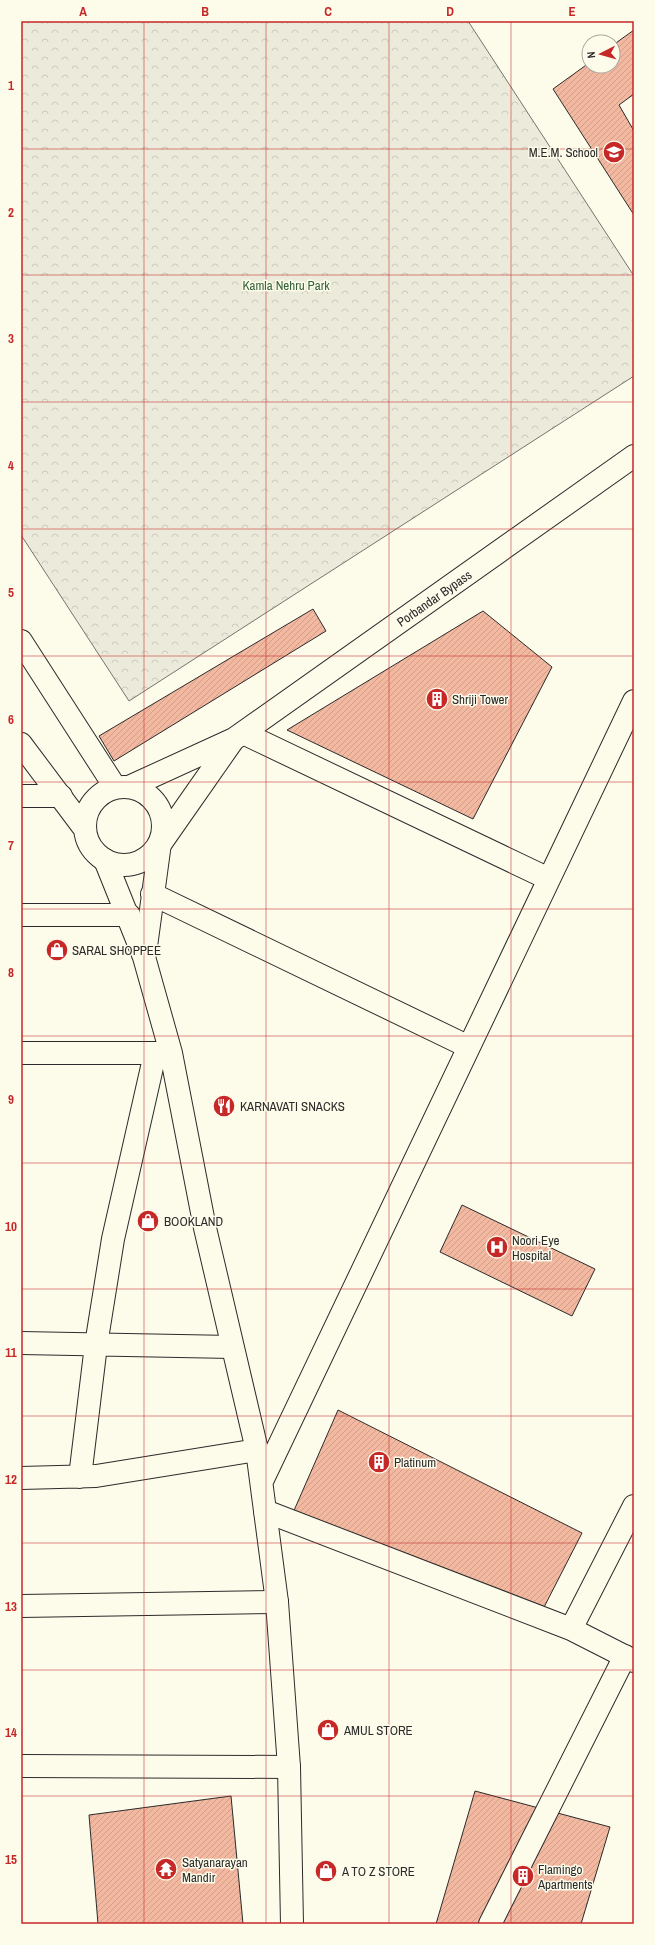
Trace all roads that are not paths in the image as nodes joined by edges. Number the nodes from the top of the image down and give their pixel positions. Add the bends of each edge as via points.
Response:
1 (634, 456) edge
2 (21, 641) edge
3 (633, 703) edge
4 (239, 736) junction
5 (21, 744) edge
6 (122, 787) junction
7 (21, 796) edge
8 (61, 796) junction
9 (84, 828) junction
10 (160, 843) junction
11 (105, 860) junction
12 (549, 879) junction
13 (152, 894) junction
14 (21, 915) edge
15 (129, 915) junction
16 (144, 957) junction
17 (469, 1047) junction
18 (21, 1053) edge
19 (163, 1054) junction
20 (21, 1343) edge
21 (96, 1345) junction
22 (232, 1347) junction
23 (257, 1450) junction
24 (80, 1477) junction
25 (21, 1478) edge
26 (262, 1481) junction
27 (634, 1506) edge
28 (265, 1510) junction
29 (276, 1602) junction
30 (21, 1606) edge
31 (570, 1629) junction
32 (629, 1658) edge
33 (21, 1766) edge
34 (289, 1767) junction
35 (292, 1924) edge
36 (490, 1924) edge

1 - 4 street, Porbandar Bypass
2 - 6 street
3 - 12 street
4 - 6 street
4 - 10 street
4 - 12 street
5 - 8 street
6 - 9 street via 103,792 93,802 86,814
6 - 10 street via 141,790 159,807 163,819
7 - 8 street
8 - 9 street
9 - 11 street via 87,841 98,857
10 - 11 street via 142,862 130,866 117,865
10 - 13 street
11 - 15 street
12 - 17 street
13 - 16 street
13 - 17 street
14 - 15 street
15 - 16 street
16 - 19 street
17 - 26 street
18 - 19 street
19 - 21 street via 113,1239
19 - 22 street
20 - 21 street
21 - 22 street
21 - 24 street
22 - 23 street
23 - 24 street
23 - 26 street
24 - 25 street
26 - 28 street
27 - 31 street
28 - 29 street
28 - 31 street
29 - 30 street
29 - 34 street
31 - 32 street
32 - 36 street
33 - 34 street
34 - 35 street

